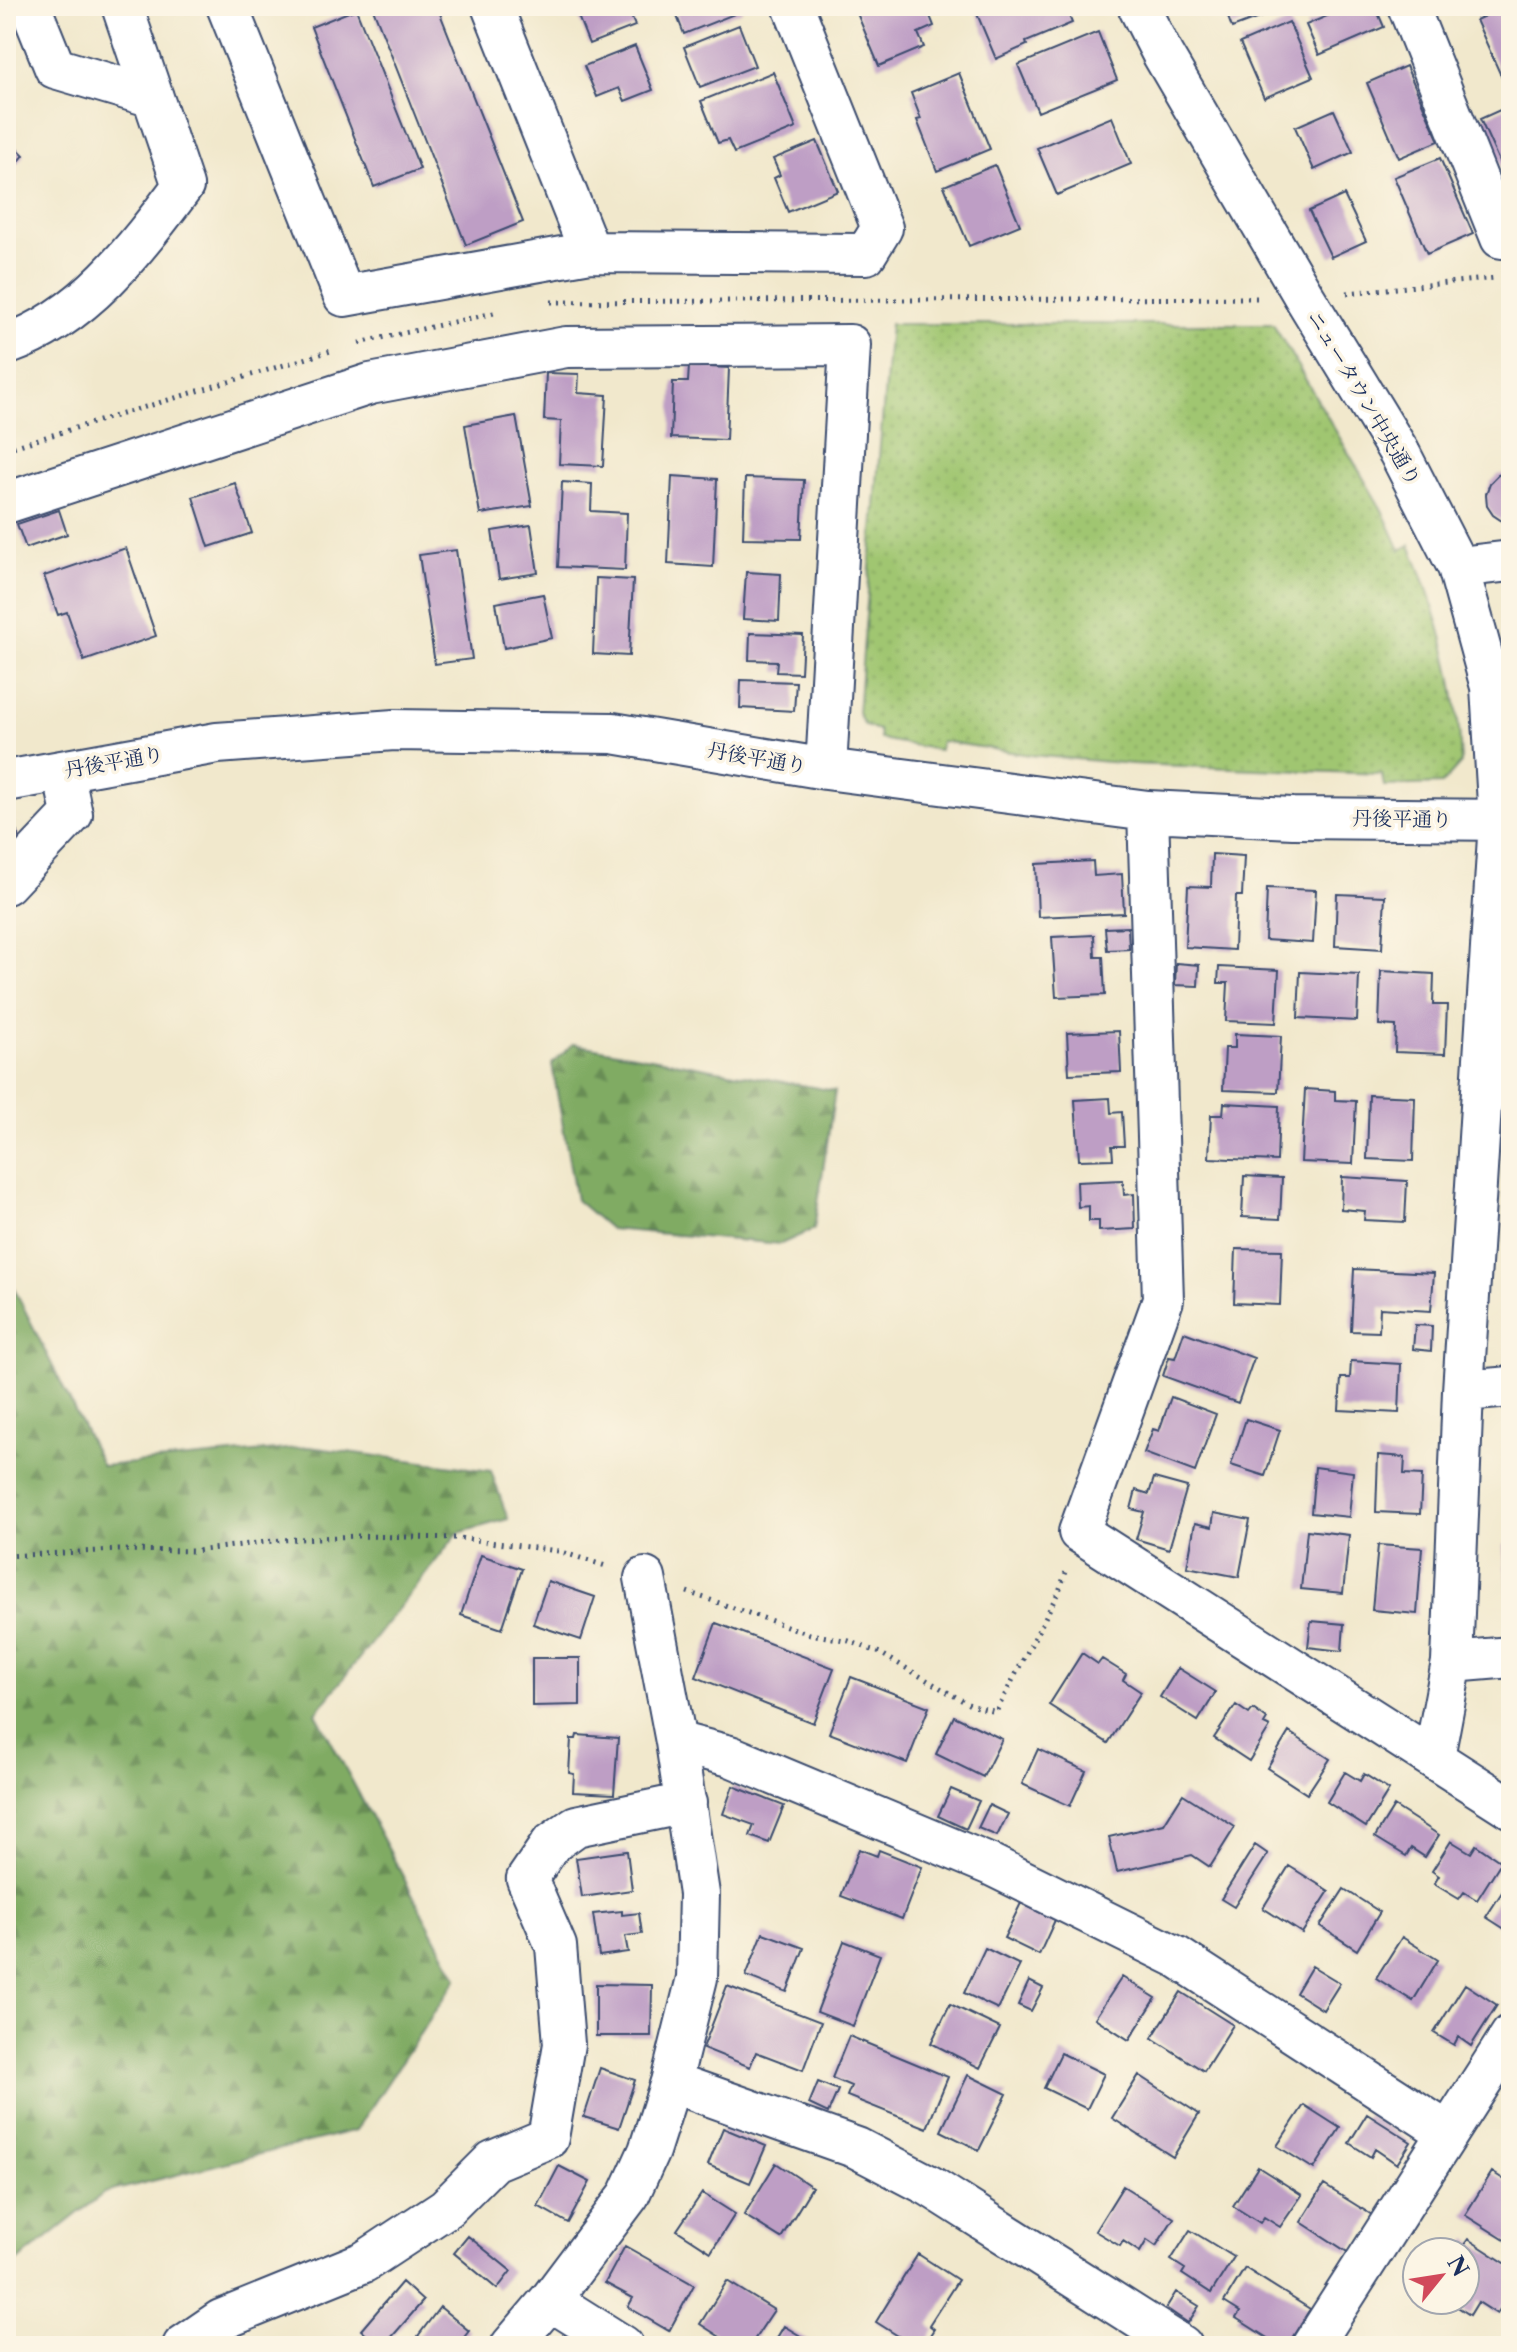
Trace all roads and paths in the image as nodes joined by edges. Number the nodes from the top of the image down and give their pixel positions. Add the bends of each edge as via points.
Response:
1 (30, 6) edge
2 (122, 6) edge
3 (227, 6) edge
4 (492, 6) edge
5 (793, 6) edge
6 (1138, 6) edge
7 (1408, 6) edge
8 (153, 97) junction
9 (1511, 237) edge
10 (590, 252) junction
11 (1511, 276) edge
12 (1337, 294) dead end
13 (6, 345) edge
14 (6, 503) edge
15 (1511, 561) edge
16 (1458, 567) junction
17 (826, 769) junction
18 (63, 771) junction
19 (6, 780) edge
20 (1148, 811) junction
21 (1505, 821) edge
22 (6, 884) edge
23 (1495, 1122) edge
24 (1511, 1387) edge
25 (1463, 1391) junction
26 (1079, 1532) junction
27 (6, 1556) edge
28 (645, 1578) junction
29 (1511, 1657) edge
30 (1452, 1662) junction
31 (676, 1742) junction
32 (1434, 1757) junction
33 (686, 1803) junction
34 (1511, 1808) edge
35 (1511, 2035) edge
36 (671, 2082) junction
37 (1447, 2132) junction
38 (550, 2300) junction
39 (183, 2346) edge
40 (511, 2346) edge
41 (623, 2346) edge
42 (1182, 2346) edge
43 (1312, 2346) edge

1 - 8 street via 55,68
2 - 8 street
3 - 10 street via 344,296
4 - 10 street
5 - 10 street via 882,228 866,254
6 - 16 street, ニュータウン中央通り via 1399,452
7 - 9 street via 1501,238
8 - 13 street via 183,186 133,254 71,311 34,335
11 - 12 path
14 - 17 street via 370,384 566,347 850,345
15 - 16 street
16 - 21 street, ニュータウン中央通り via 1491,687
17 - 18 street, 丹後平通り via 613,733 394,730 217,743
17 - 20 street, 丹後平通り
18 - 19 street, 丹後平通り
18 - 22 street via 72,814
20 - 21 street, 丹後平通り
20 - 26 street via 1163,1300
21 - 23 street, ニュータウン中央通り
23 - 25 street, ニュータウン中央通り
24 - 25 street
25 - 30 street, ニュータウン中央通り
26 - 28 path via 1059,1591 996,1712 970,1705 849,1641 810,1634
26 - 32 street
27 - 28 path via 195,1551 357,1536 459,1538 558,1551
28 - 31 street
29 - 30 street
30 - 32 street, ニュータウン中央通り
31 - 33 street
31 - 37 street via 730,1756 991,1865 1177,1957
32 - 34 street
33 - 36 street via 699,1894 697,1978
33 - 39 street via 576,1826 551,1844 527,1879 556,1946 563,2030 548,2138 493,2161 446,2208 364,2262 221,2320
35 - 37 street
36 - 38 street via 629,2195
36 - 42 street via 857,2148 930,2186
37 - 43 street
38 - 40 street
38 - 41 street

